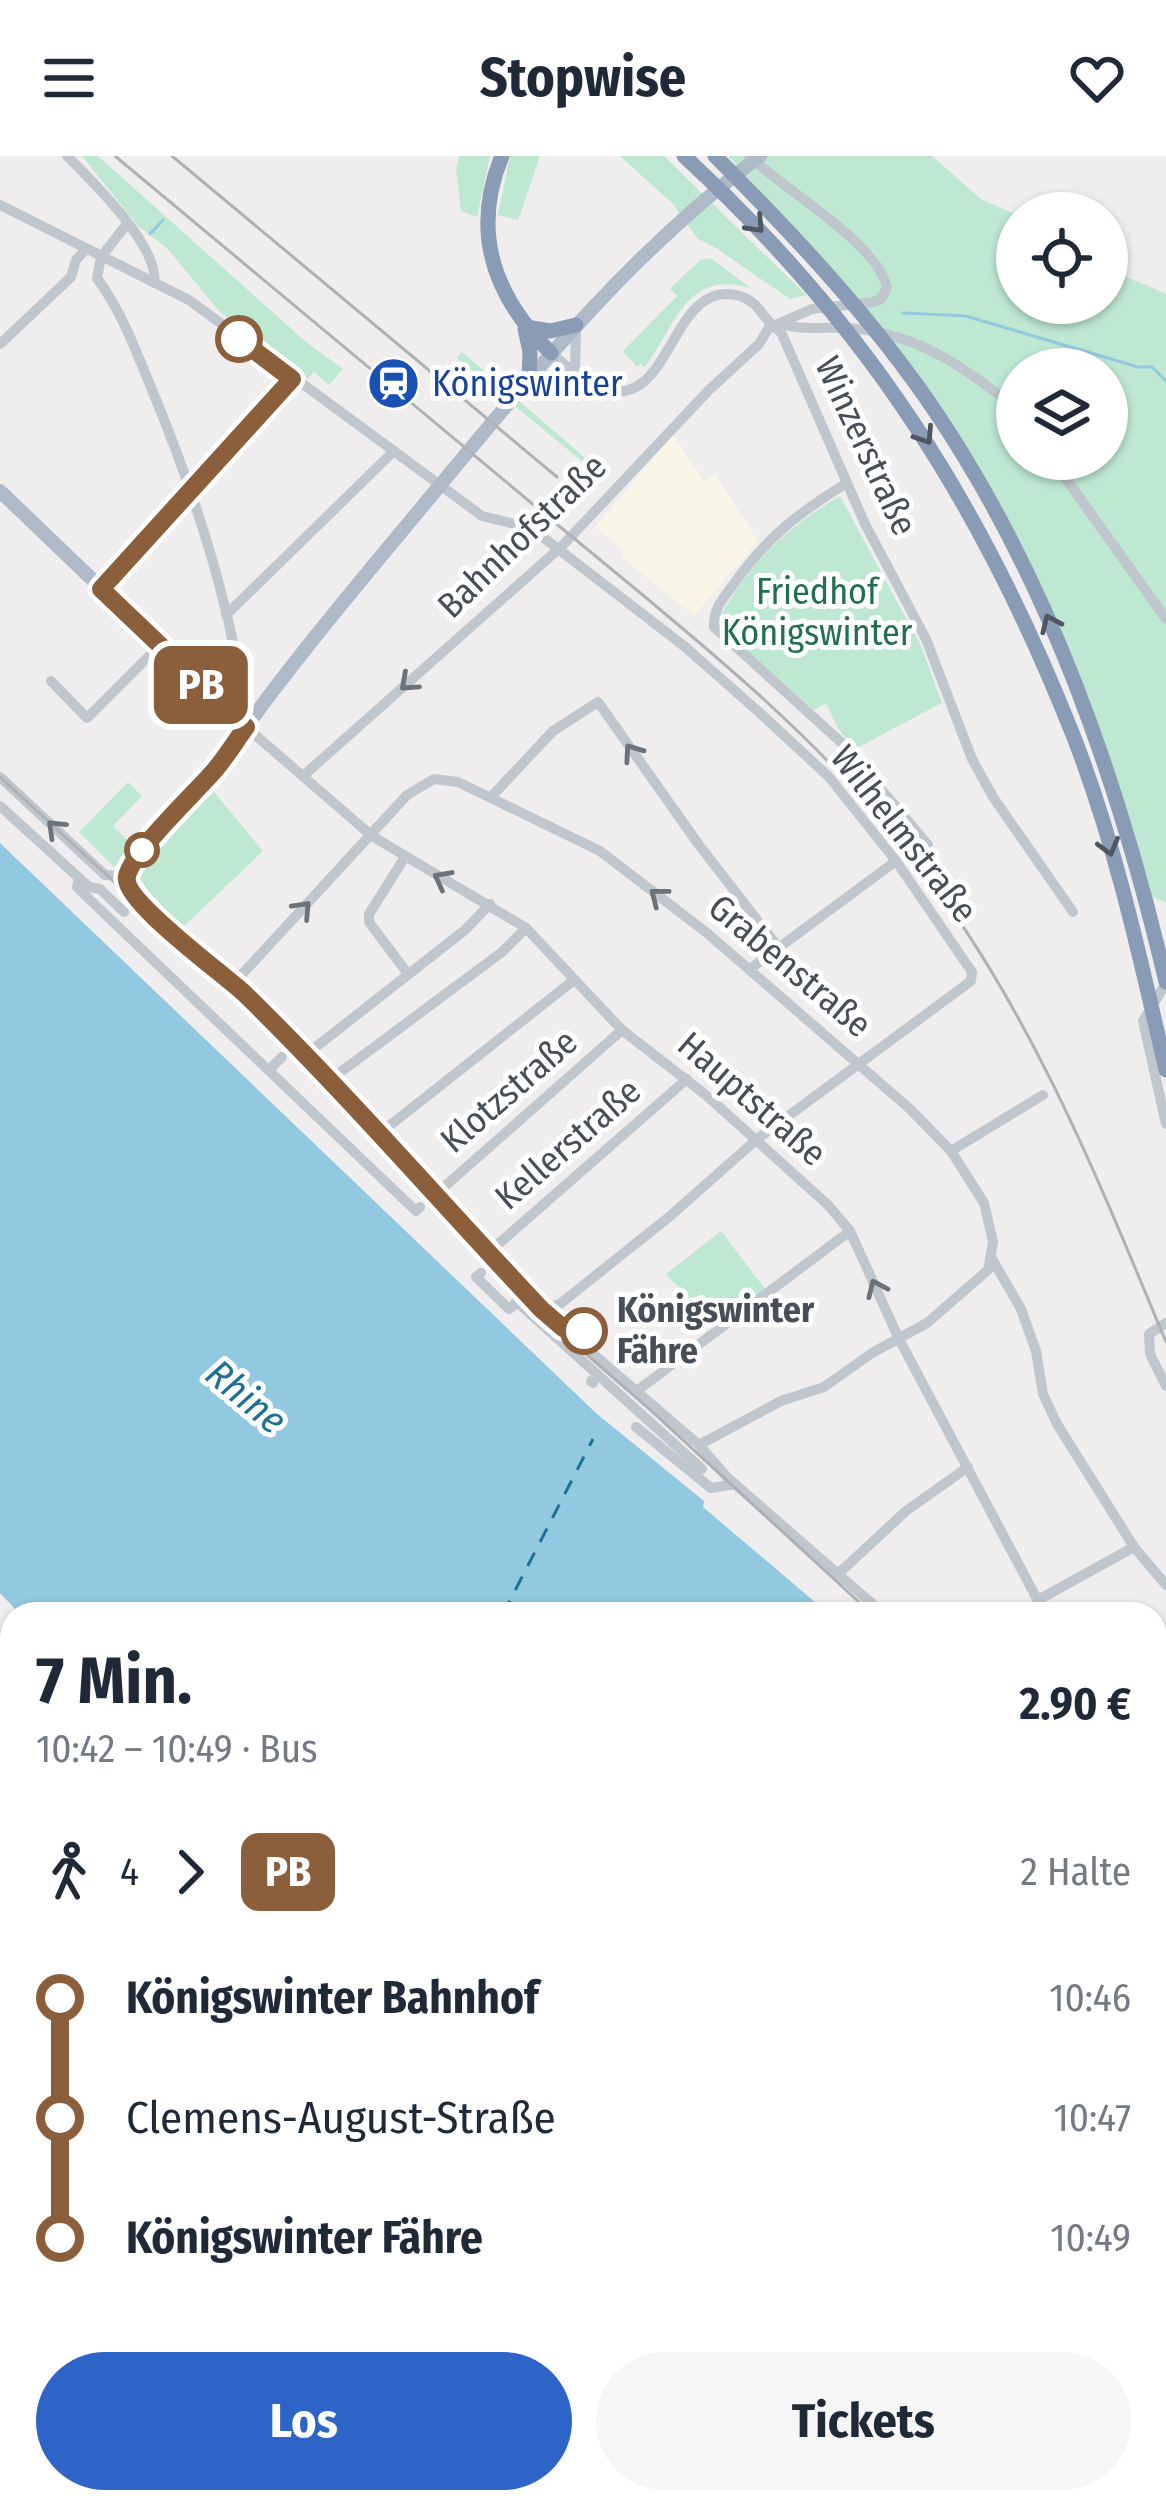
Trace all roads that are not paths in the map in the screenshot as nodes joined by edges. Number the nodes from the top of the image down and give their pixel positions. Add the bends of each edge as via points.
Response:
1 (67, 156) edge
2 (502, 156) edge
3 (684, 156) edge
4 (715, 156) edge
5 (748, 156) edge
6 (760, 156) edge
7 (0, 205) edge
8 (126, 225) junction
9 (86, 249) junction
10 (101, 257) junction
11 (71, 277) junction
12 (97, 278) junction
13 (154, 283) junction
14 (576, 325) junction
15 (776, 325) junction
16 (524, 326) junction
17 (0, 344) edge
18 (551, 353) junction
19 (574, 373) junction
20 (529, 378) junction
21 (292, 379) junction
22 (996, 394) edge
23 (394, 451) junction
24 (1067, 480) edge
25 (847, 483) junction
26 (191, 488) junction
27 (0, 491) edge
28 (561, 548) junction
29 (101, 589) junction
30 (226, 615) junction
31 (1166, 619) edge
32 (160, 645) junction
33 (51, 681) dead end
34 (241, 685) dead end
35 (268, 697) junction
36 (227, 710) junction
37 (246, 727) junction
38 (230, 751) junction
39 (276, 752) junction
40 (303, 776) junction
41 (0, 777) edge
42 (492, 796) junction
43 (0, 806) edge
44 (372, 836) junction
45 (928, 845) dead end
46 (404, 857) junction
47 (896, 861) junction
48 (127, 876) junction
49 (90, 893) junction
50 (490, 904) junction
51 (124, 912) dead end
52 (1073, 912) dead end
53 (526, 928) junction
54 (778, 946) junction
55 (750, 968) junction
56 (186, 970) dead end
57 (408, 974) junction
58 (574, 980) junction
59 (176, 981) junction
60 (1166, 982) edge
61 (234, 983) junction
62 (220, 997) dead end
63 (206, 1012) junction
64 (251, 1027) dead end
65 (622, 1030) junction
66 (238, 1040) junction
67 (307, 1054) junction
68 (282, 1057) dead end
69 (857, 1063) junction
70 (269, 1070) junction
71 (1166, 1070) edge
72 (687, 1079) junction
73 (330, 1080) junction
74 (308, 1082) dead end
75 (295, 1095) junction
76 (1042, 1095) dead end
77 (1166, 1124) edge
78 (379, 1134) junction
79 (756, 1140) junction
80 (952, 1151) junction
81 (435, 1195) junction
82 (417, 1211) dead end
83 (850, 1231) junction
84 (488, 1252) junction
85 (992, 1257) junction
86 (481, 1273) dead end
87 (538, 1315) junction
88 (1166, 1323) edge
89 (899, 1339) junction
90 (1166, 1385) edge
91 (638, 1390) junction
92 (699, 1445) junction
93 (968, 1467) junction
94 (718, 1468) junction
95 (698, 1473) junction
96 (735, 1484) junction
97 (1134, 1547) junction
98 (837, 1575) junction
99 (1166, 1585) edge
100 (1038, 1600) joint
101 (870, 1602) edge

1 - 8 street
2 - 16 highway via 490,195 491,254
3 -> 71 highway via 857,340 976,522 1073,736
60 -> 4 highway via 1092,731 1009,536 944,424 882,339
5 - 15 street via 870,254 887,287 880,299 812,309
6 - 14 main road
7 - 9 street, Wilhelmstraße
8 - 10 street
8 - 13 street via 154,262
9 - 10 street, Wilhelmstraße
9 - 11 street
10 - 12 street
10 - 13 street, Wilhelmstraße
11 - 12 street
11 - 17 street
12 - 26 street via 123,320
13 - 21 street, Wilhelmstraße via 189,300
14 - 16 highway
14 - 18 main road
14 - 19 street
15 - 19 street, Winzerstraße via 741,296 711,298 689,316 650,377 630,389 603,389
15 - 22 street via 859,328 932,348
15 - 25 street, Winzerstraße
15 - 28 street, Bahnhofstraße
16 - 18 highway
16 - 20 highway
18 - 19 street, Winzerstraße
18 - 20 main road
19 - 20 street
20 - 35 main road
21 - 23 street, Wilhelmstraße
21 - 26 street
23 - 28 street, Wilhelmstraße via 490,520 526,526
23 - 30 street
24 - 31 street
25 - 45 street via 763,543 716,608 714,627 843,744
25 - 52 street, Winzerstraße via 926,639 972,759
26 - 29 street
26 - 30 street
27 - 29 main road, Hauptstraße
28 -> 40 street, Bahnhofstraße
28 - 47 street, Wilhelmstraße via 829,777
29 - 32 main road, Hauptstraße
30 - 34 street
32 - 33 street via 87,718
32 - 36 main road, Hauptstraße
35 - 36 main road
35 - 37 main road
36 - 37 main road, Hauptstraße
37 - 38 street
37 - 39 street, Hauptstraße
38 - 39 street via 249,745
38 - 48 street
39 - 40 street, Hauptstraße
40 - 44 street, Hauptstraße
48 -> 41 street via 105,875
42 - 44 street, Grabenstraße via 434,779 407,795
54 -> 42 street via 598,701 553,731
55 -> 42 street, Grabenstraße via 600,851
43 - 49 street
44 - 46 street, Hauptstraße
61 -> 44 street
50 -> 46 street, Hauptstraße
46 - 57 street via 369,922
47 - 54 street
47 - 69 street, Wilhelmstraße via 974,977
48 - 61 street via 141,906
49 - 51 street via 100,890
49 - 59 street
50 - 53 street, Hauptstraße
50 - 57 street
53 - 58 street, Hauptstraße
53 - 73 street
54 - 55 street
55 - 69 street, Grabenstraße
56 - 59 street
57 - 67 street
58 - 65 street, Hauptstraße
58 - 78 street
59 - 63 street
60 - 77 street via 1143,1021
61 - 67 street
62 - 63 street
63 - 66 street
64 - 66 street
65 - 72 street, Hauptstraße
65 - 81 street, Klotzstraße
66 - 70 street
67 - 73 street
68 - 70 street
69 - 79 street
69 - 80 street, Grabenstraße
70 - 75 street
72 - 79 street, Hauptstraße
72 - 84 street, Kellerstraße
73 - 78 street
74 - 75 street
75 - 82 street
76 - 80 street
78 - 81 street
79 - 83 street, Hauptstraße
79 - 87 street
80 - 85 street, Grabenstraße via 984,1203
81 - 84 street
89 -> 83 street, Hauptstraße
83 - 91 street
84 - 87 street
85 - 89 street via 988,1270
85 - 97 street, Grabenstraße via 1021,1309 1055,1421
86 - 87 street via 476,1277 509,1309 515,1303
87 - 91 street
87 - 95 street
88 - 90 street via 1149,1334
89 - 92 street via 824,1387
89 - 93 street, Hauptstraße
91 - 92 street
92 - 94 street
93 - 98 street via 906,1510
93 - 100 street, Hauptstraße
94 - 95 street via 710,1477
94 - 96 street
95 - 96 street via 710,1488
96 - 98 street
97 - 99 street, Grabenstraße
97 - 100 street
98 - 101 street

